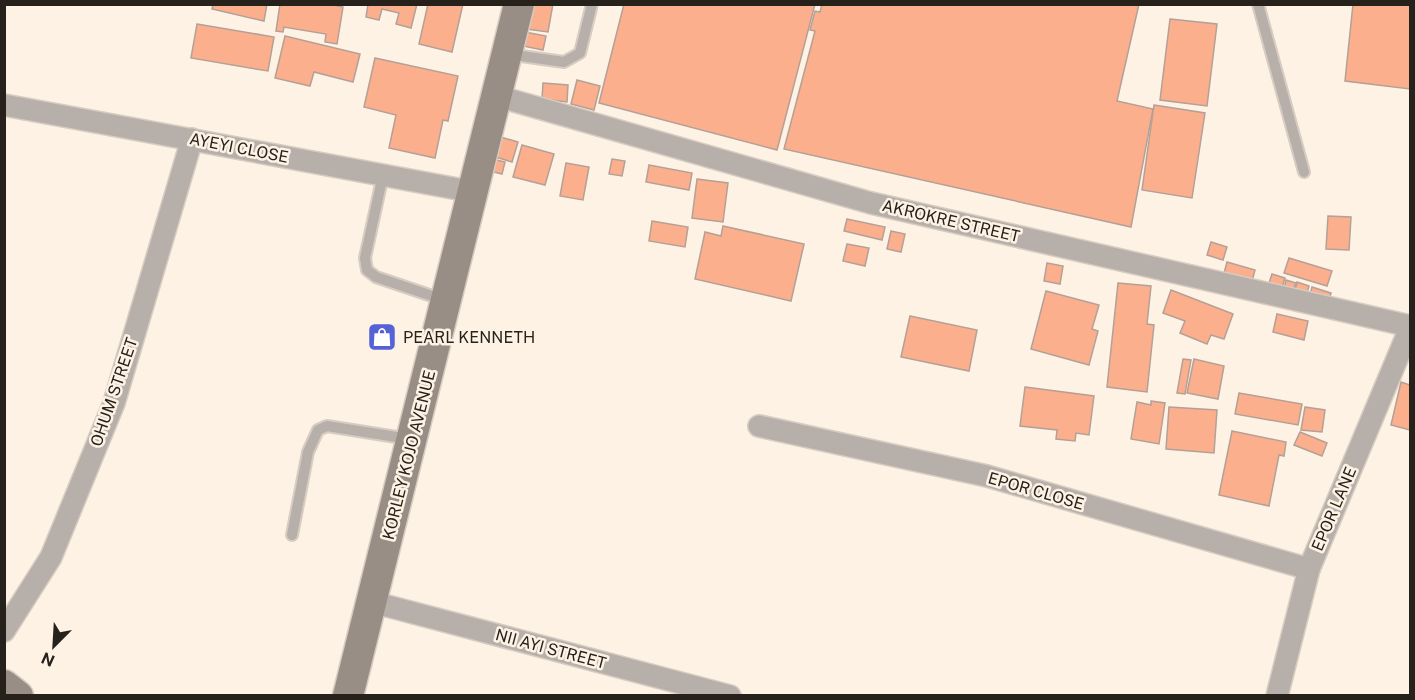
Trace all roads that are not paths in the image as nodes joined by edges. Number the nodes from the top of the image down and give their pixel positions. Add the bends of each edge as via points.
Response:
1 (519, 4) edge
2 (592, 4) edge
3 (1258, 4) edge
4 (507, 54) junction
5 (497, 96) junction
6 (4, 105) edge
7 (192, 139) junction
8 (1304, 172) dead end
9 (383, 175) junction
10 (474, 192) junction
11 (447, 301) junction
12 (1410, 327) edge
13 (759, 426) dead end
14 (413, 440) junction
15 (292, 535) dead end
16 (1309, 568) junction
17 (372, 603) junction
18 (4, 631) edge
19 (4, 685) edge
20 (18, 696) edge
21 (348, 696) edge
22 (729, 696) edge
23 (1277, 696) edge

1 - 4 street, KORLEY KOJO AVENUE
2 - 4 lane via 580,53 564,62
3 - 8 lane
4 - 5 street, KORLEY KOJO AVENUE
5 - 10 street, KORLEY KOJO AVENUE
5 - 12 street, AKROKRE STREET via 871,203
6 - 7 street, AYEYI CLOSE
7 - 9 street, AYEYI CLOSE
7 - 18 street, OHUM STREET via 114,404 51,557
9 - 10 street, AYEYI CLOSE
9 - 11 lane via 365,258 367,270 376,278
10 - 11 street, KORLEY KOJO AVENUE
11 - 14 street, KORLEY KOJO AVENUE
12 - 16 street, EPOR LANE
13 - 16 street, EPOR CLOSE via 987,476
14 - 15 lane via 327,426 318,430 308,452
14 - 17 street, KORLEY KOJO AVENUE
16 - 23 street, EPOR LANE
17 - 21 street, KORLEY KOJO AVENUE
17 - 22 street, NII AYI STREET
19 - 20 street

